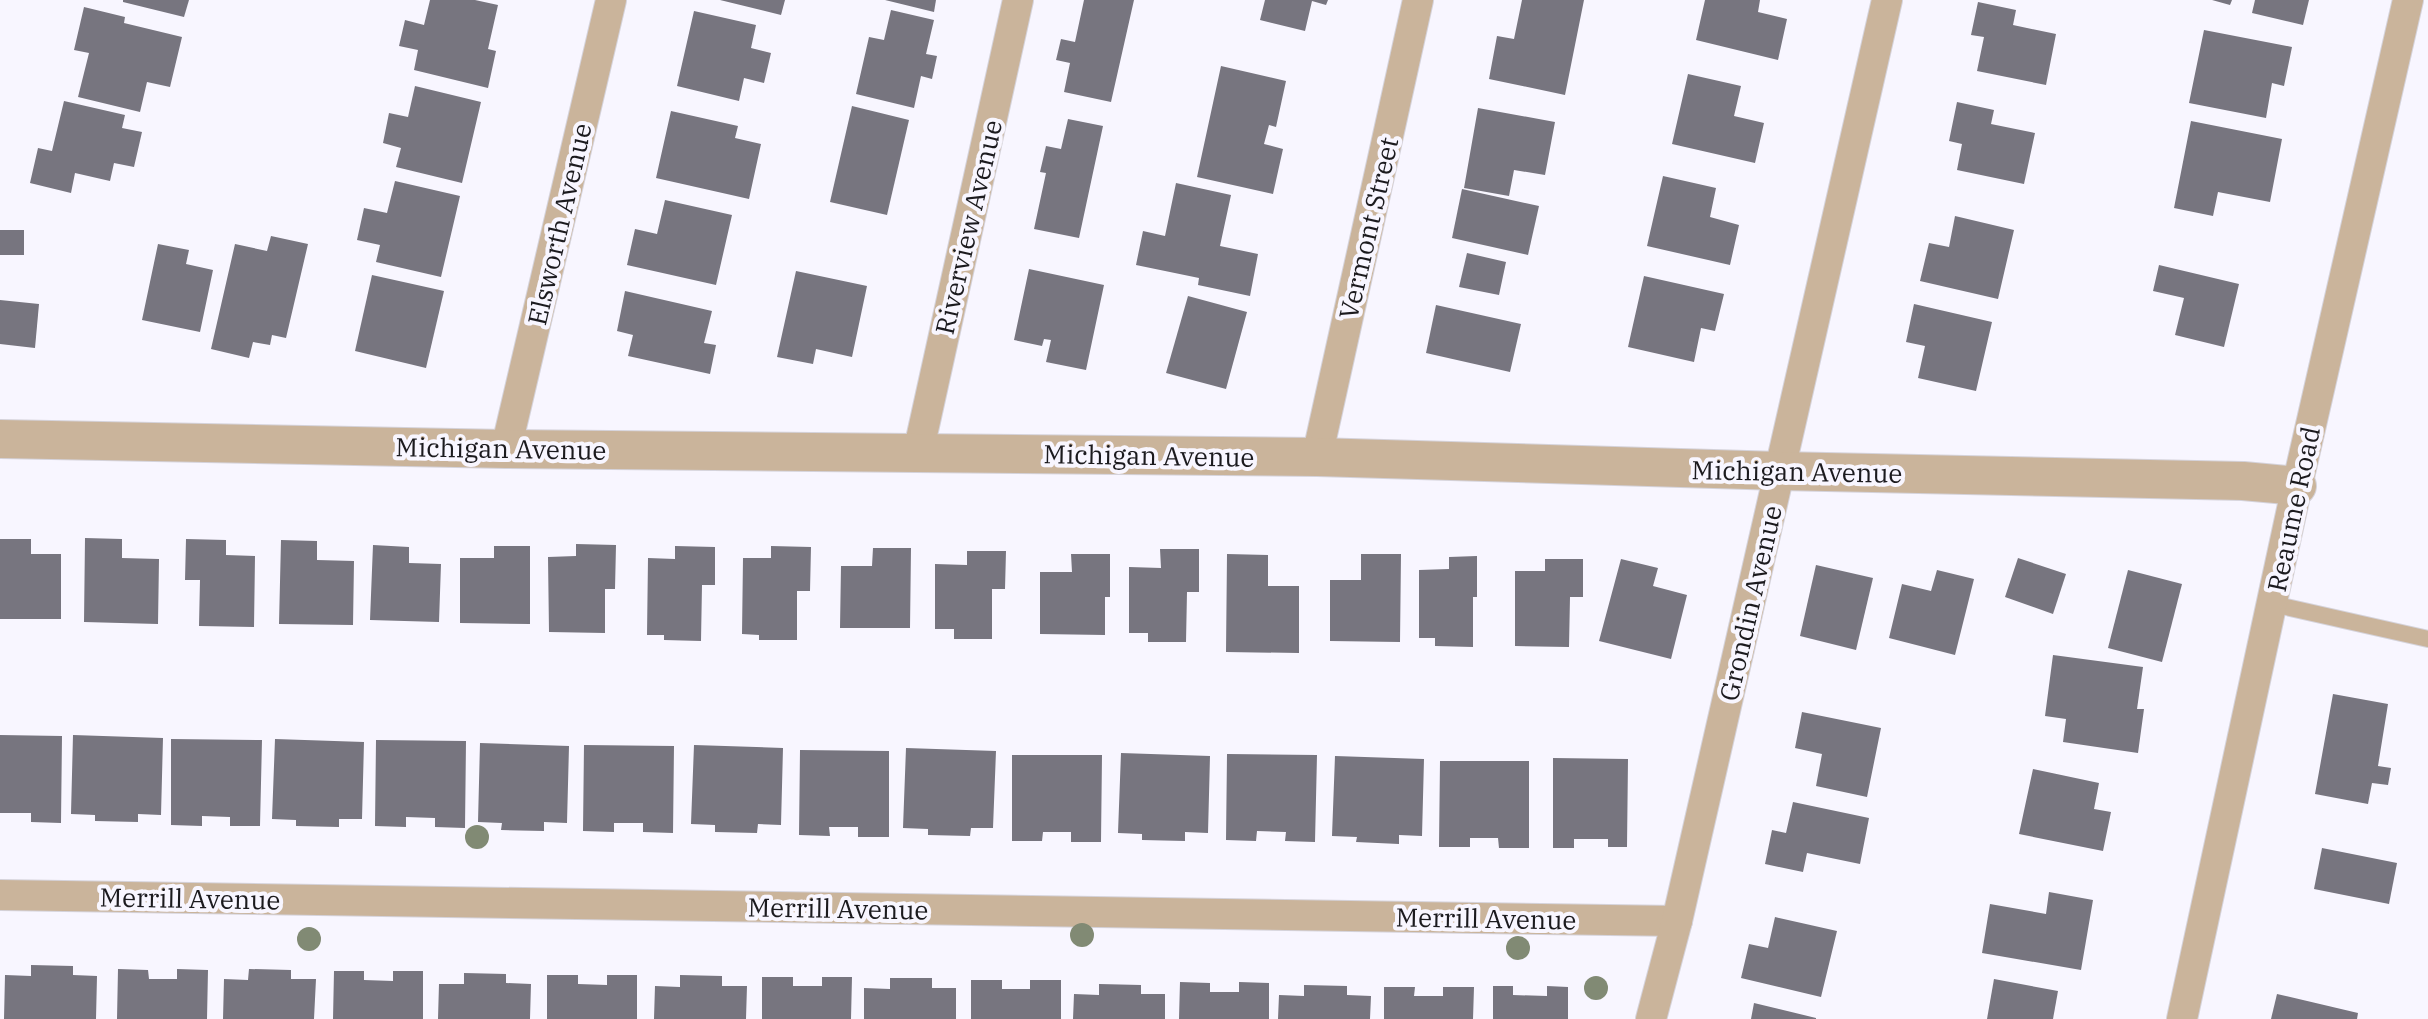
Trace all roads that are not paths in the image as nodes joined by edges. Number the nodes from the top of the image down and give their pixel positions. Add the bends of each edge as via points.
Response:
1 (611, 0) edge
2 (1018, 0) edge
3 (1418, 0) edge
4 (1887, 0) edge
5 (2408, 0) edge
6 (0, 439) edge
7 (506, 449) junction
8 (918, 453) junction
9 (1317, 457) junction
10 (1780, 471) junction
11 (2297, 486) junction
12 (2273, 604) junction
13 (2428, 639) edge
14 (0, 895) edge
15 (1677, 921) junction
16 (1651, 1019) edge
17 (2182, 1019) edge

1 - 7 street, Elsworth Avenue
2 - 8 street, Riverview Avenue
3 - 9 street, Vermont Street
4 - 10 street, Grondin Avenue
5 - 11 street, Reaume Road
6 - 7 street, Michigan Avenue
7 - 8 street, Michigan Avenue
8 - 9 street, Michigan Avenue
9 - 10 street, Michigan Avenue
10 - 11 street, Michigan Avenue
10 - 15 street, Grondin Avenue
11 - 12 street, Reaume Road
12 - 13 lane
12 - 17 street, Reaume Road
14 - 15 street, Merrill Avenue
15 - 16 street, Grondin Avenue

